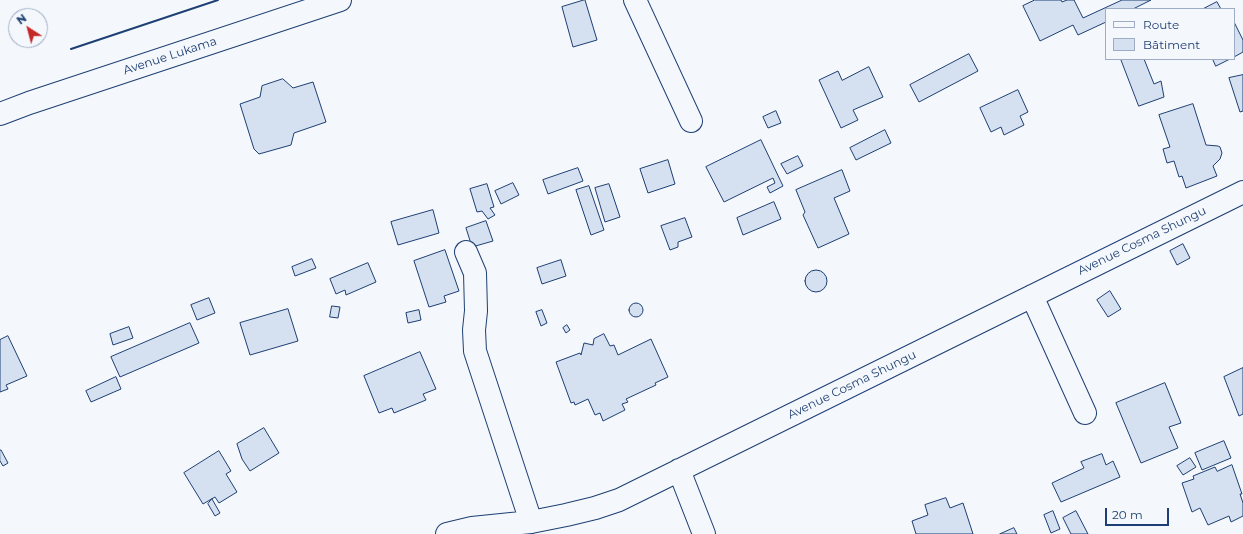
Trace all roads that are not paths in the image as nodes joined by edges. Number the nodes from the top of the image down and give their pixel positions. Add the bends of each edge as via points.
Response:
1 (340, 0) edge
2 (635, 0) edge
3 (0, 114) edge
4 (691, 121) dead end
5 (1243, 192) edge
6 (466, 252) dead end
7 (1032, 296) junction
8 (1085, 413) dead end
9 (679, 470) junction
10 (538, 525) edge
11 (447, 534) edge
12 (704, 534) edge

1 - 3 street, Avenue Lukama
2 - 4 street
5 - 7 street, Avenue Cosma Shungu
6 - 10 street via 475,273 475,351
7 - 8 street
7 - 9 street, Avenue Cosma Shungu
9 - 10 street, Avenue Cosma Shungu via 619,500
9 - 12 street
10 - 11 street, Avenue Cosma Shungu via 472,528

